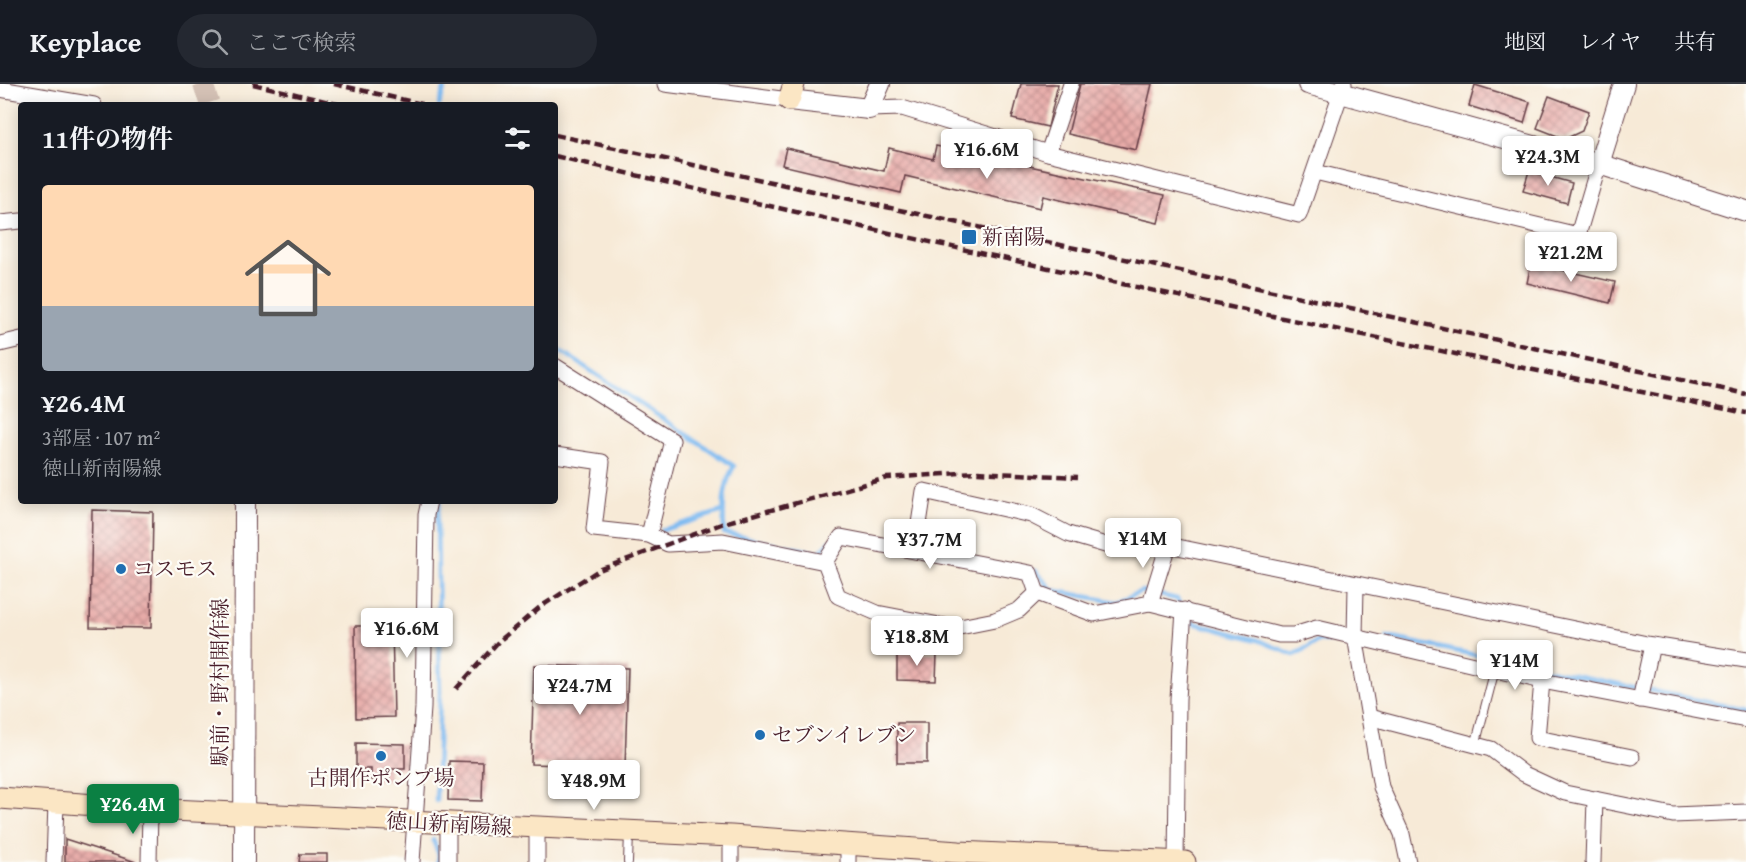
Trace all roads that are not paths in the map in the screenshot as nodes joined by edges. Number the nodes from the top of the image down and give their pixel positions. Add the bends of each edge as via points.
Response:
1 (665, 84) edge
2 (880, 84) edge
3 (1071, 84) edge
4 (1308, 84) edge
5 (1624, 84) edge
6 (1343, 88) edge
7 (0, 89) edge
8 (791, 92) edge
9 (76, 102) edge
10 (869, 109) junction
11 (1048, 153) junction
12 (1599, 164) junction
13 (1315, 172) junction
14 (1746, 211) edge
15 (18, 221) edge
16 (0, 223) edge
17 (18, 340) edge
18 (0, 344) edge
19 (558, 368) edge
20 (558, 455) edge
21 (244, 504) edge
22 (428, 504) edge
23 (649, 535) junction
24 (1168, 545) junction
25 (915, 550) junction
26 (825, 562) junction
27 (1356, 586) junction
28 (1037, 593) junction
29 (1150, 603) junction
30 (1184, 610) junction
31 (1354, 636) junction
32 (1652, 645) junction
33 (1746, 660) edge
34 (1496, 669) junction
35 (1542, 681) junction
36 (1640, 700) junction
37 (1369, 717) junction
38 (1746, 720) edge
39 (1475, 746) junction
40 (1632, 757) dead end
41 (0, 798) edge
42 (1594, 799) junction
43 (56, 803) junction
44 (150, 809) junction
45 (1746, 812) edge
46 (244, 813) junction
47 (413, 822) junction
48 (448, 824) junction
49 (537, 829) junction
50 (628, 831) junction
51 (731, 836) junction
52 (848, 853) edge
53 (959, 857) edge
54 (1063, 858) edge
55 (54, 862) edge
56 (149, 862) edge
57 (244, 862) edge
58 (412, 862) edge
59 (448, 862) edge
60 (537, 862) edge
61 (628, 862) edge
62 (731, 862) edge
63 (1176, 862) edge
64 (1185, 862) edge
65 (1408, 862) edge
66 (1593, 862) edge

1 - 8 street
2 - 10 street
3 - 11 street
4 - 6 street
5 - 12 street
6 - 12 street
6 - 13 street
7 - 9 street
8 - 10 street
10 - 11 street via 902,108
11 - 13 street via 1299,215
12 - 13 street via 1578,235
12 - 14 street
15 - 16 street
17 - 18 street
19 - 23 street via 672,440
20 - 23 street via 602,462 594,529
21 - 46 street, 駅前・野村開作線
22 - 47 street via 423,708
23 - 26 street via 668,544 723,541
24 - 25 street via 1109,546 1068,534 1031,515 924,491
24 - 27 street
24 - 29 street
25 - 26 street via 841,537
25 - 28 street via 1030,573
26 - 28 street via 838,596 878,612 955,628 1003,617 1019,610
27 - 31 street
27 - 32 street
28 - 29 street via 1094,614
29 - 30 street
30 - 31 street via 1279,635 1317,628
30 - 63 street via 1178,699
31 - 34 street
31 - 37 street
32 - 33 street
32 - 36 street
34 - 35 street
34 - 39 lane
35 - 36 street
35 - 40 street via 1537,738
36 - 38 street
37 - 39 street
37 - 65 street via 1381,787 1402,834
39 - 42 street via 1491,749 1524,774 1565,793
41 - 43 main road, 徳山新南陽線
42 - 45 street via 1673,815
42 - 66 street
43 - 44 main road, 徳山新南陽線
43 - 55 street
44 - 46 main road, 徳山新南陽線
44 - 56 street
46 - 47 main road, 徳山新南陽線
46 - 57 street, 駅前・野村開作線
47 - 48 main road, 徳山新南陽線
47 - 58 street
48 - 49 main road, 徳山新南陽線
48 - 59 street
49 - 50 main road, 徳山新南陽線
49 - 60 street
50 - 51 main road, 徳山新南陽線
50 - 61 lane
51 - 52 main road, 徳山新南陽線
51 - 62 street
52 - 53 main road, 徳山新南陽線
53 - 54 main road, 徳山新南陽線
54 - 63 main road, 徳山新南陽線
63 - 64 main road, 徳山新南陽線

